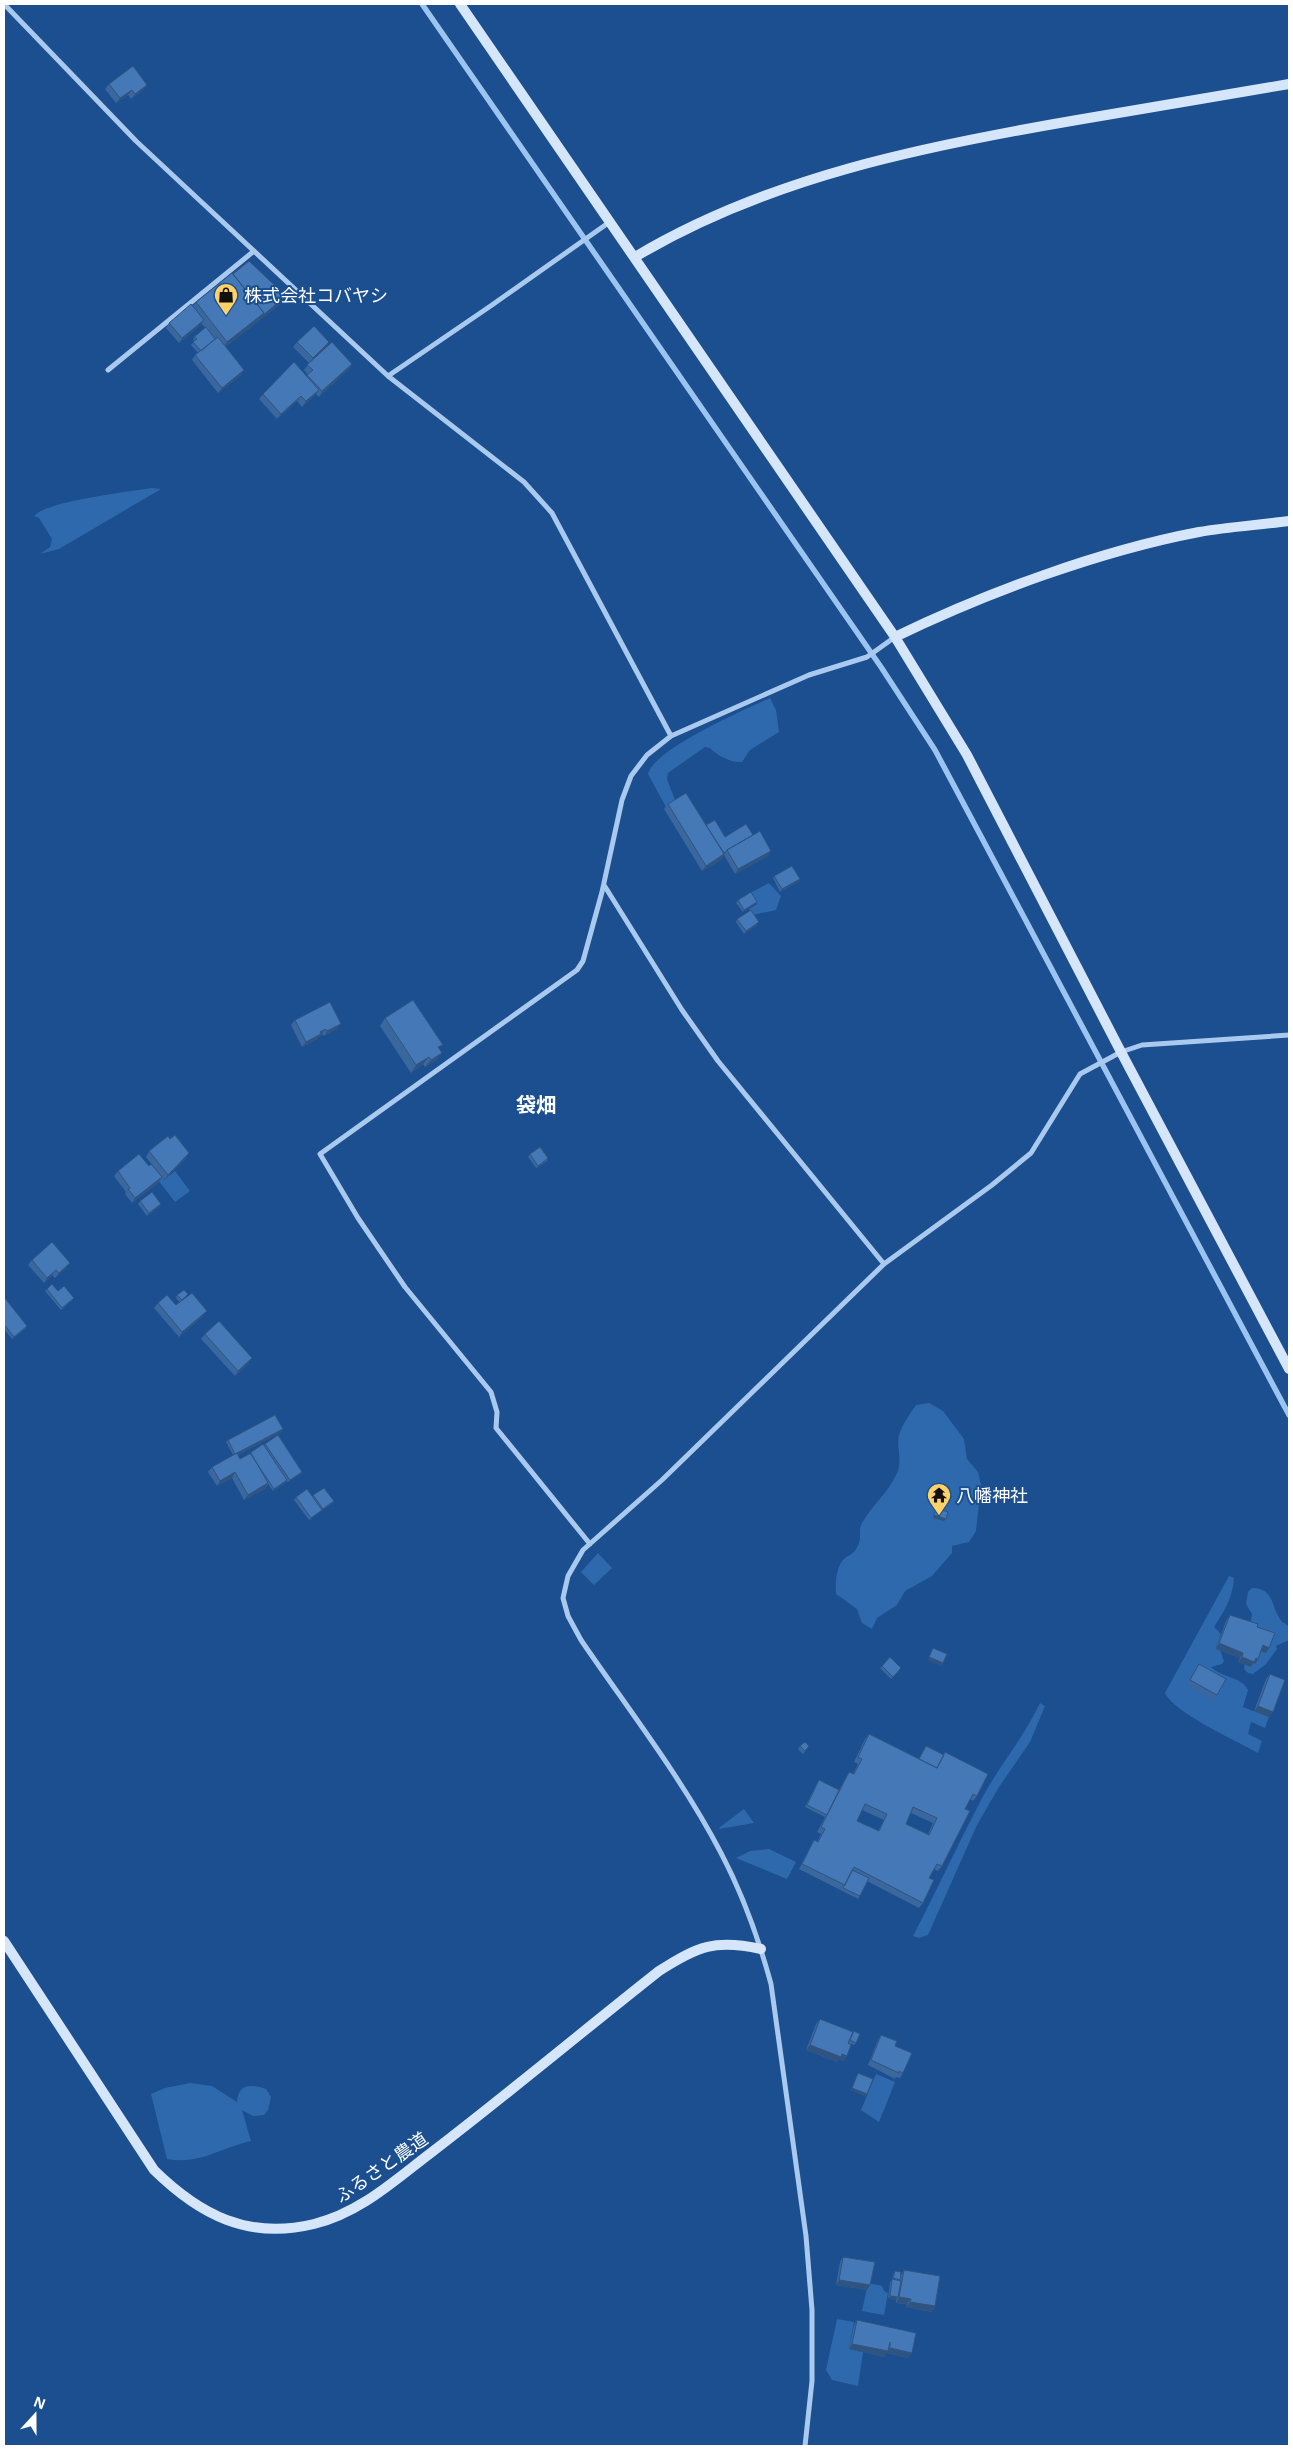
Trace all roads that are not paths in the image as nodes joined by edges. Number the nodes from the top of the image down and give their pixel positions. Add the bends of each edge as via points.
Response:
1 (4, 4) edge
2 (460, 4) edge
3 (1289, 84) edge
4 (611, 221) junction
5 (254, 251) junction
6 (635, 257) junction
7 (108, 370) dead end
8 (388, 376) junction
9 (1289, 521) edge
10 (895, 637) junction
11 (671, 736) junction
12 (604, 885) junction
13 (1289, 1034) edge
14 (1121, 1052) junction
15 (884, 1264) junction
16 (1289, 1369) edge
17 (590, 1544) junction
18 (4, 1941) edge
19 (761, 1949) junction
20 (805, 2446) edge

1 - 5 street via 136,141
2 - 4 street
3 - 6 street via 908,152 808,180 717,213
4 - 6 street
4 - 8 street
5 - 7 street
5 - 8 street
6 - 10 street
8 - 11 street via 524,482 552,513
9 - 10 street via 1200,532 1114,553 938,616
10 - 11 street via 867,657 809,675
10 - 14 street via 967,755
11 - 12 street via 647,755 631,776 622,800
12 - 15 street via 718,1061
12 - 17 street via 583,961 577,970 320,1154 405,1287 491,1392 497,1412 496,1428
13 - 14 street via 1142,1045
14 - 15 street via 1080,1074 1030,1153
14 - 16 street
15 - 17 street via 672,1470
17 - 19 street via 568,1576 562,1598 568,1616 581,1640 698,1810 722,1855
18 - 19 street, ふるさと農道 via 154,2170 182,2197 206,2211 246,2226 268,2229 312,2225 360,2206 682,1956 718,1944
19 - 20 street via 772,1984 806,2236 813,2319 812,2381

